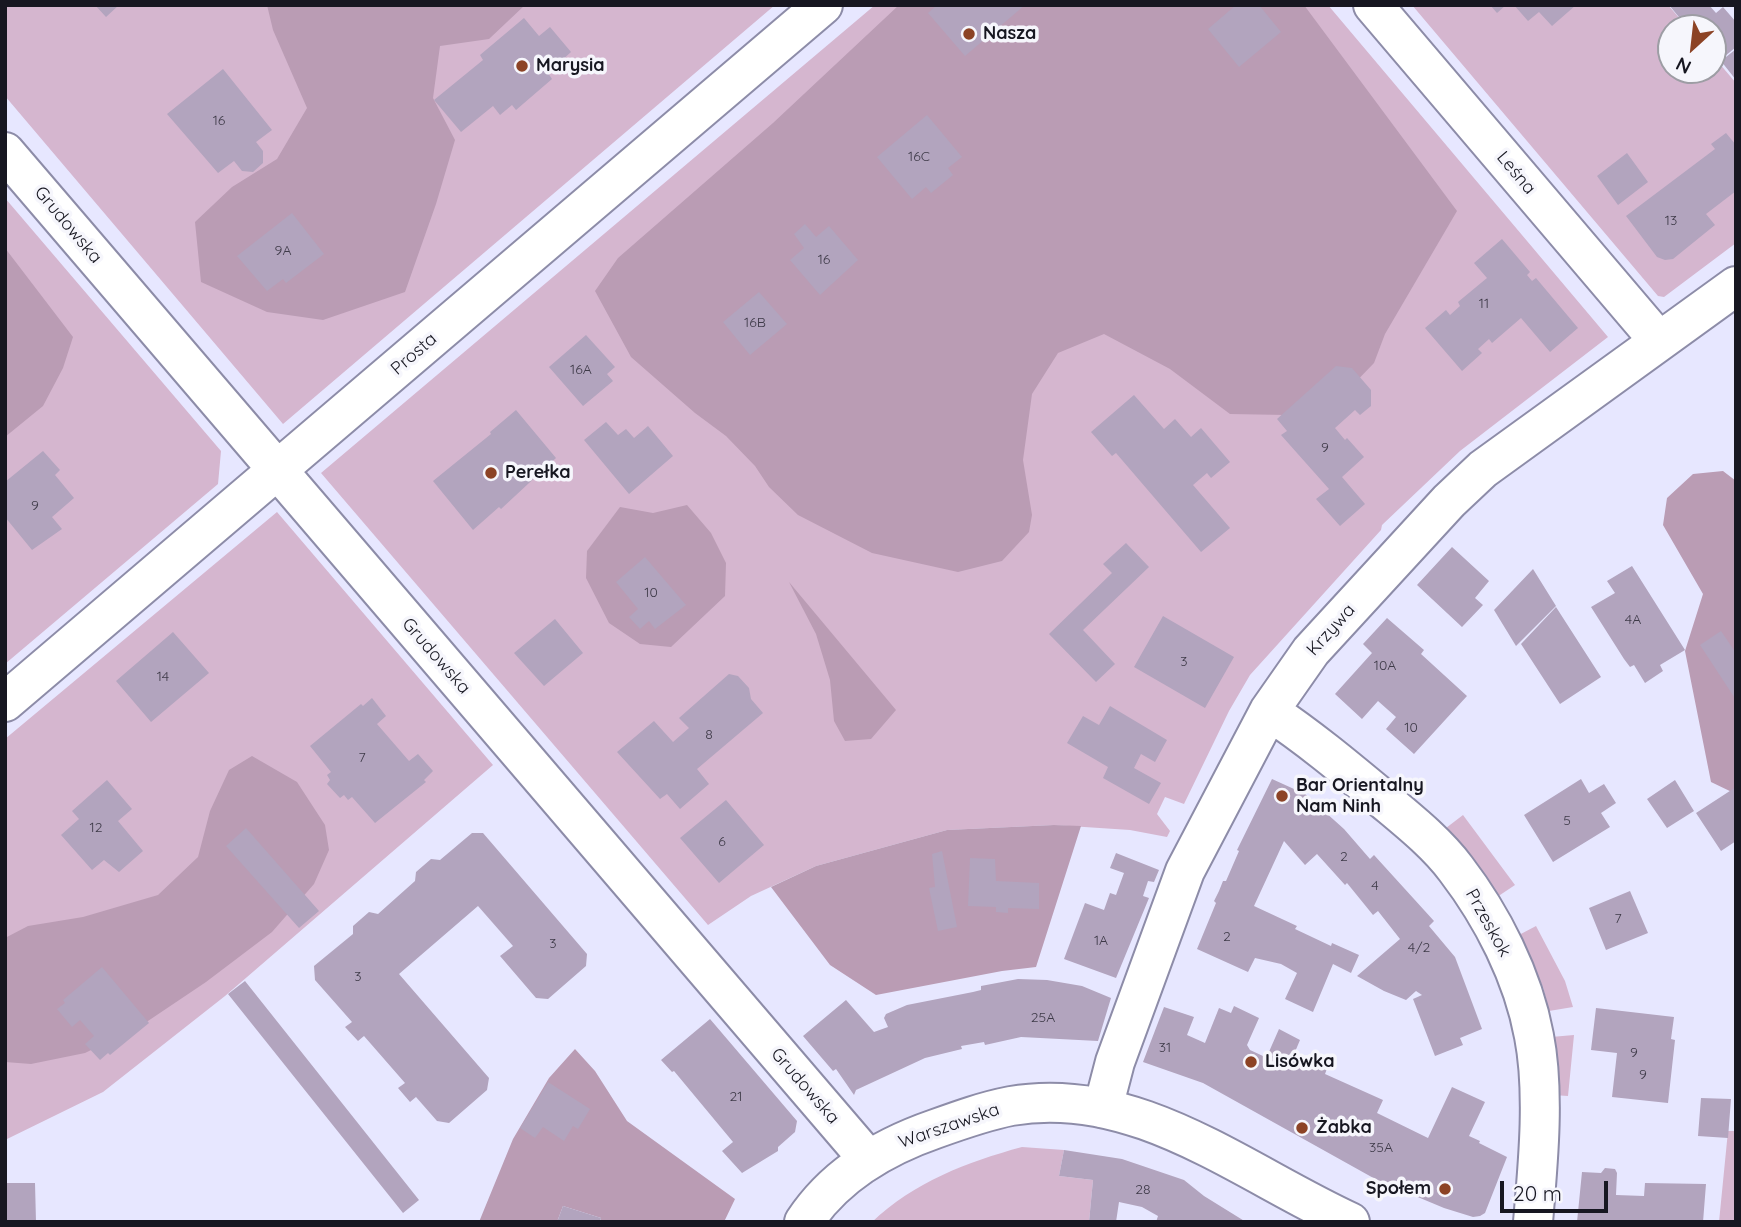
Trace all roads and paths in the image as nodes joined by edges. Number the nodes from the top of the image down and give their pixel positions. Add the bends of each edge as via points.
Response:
1 (823, 5) edge
2 (1373, 5) edge
3 (5, 152) edge
4 (1736, 286) edge
5 (1659, 341) junction
6 (278, 471) junction
7 (5, 702) edge
8 (1269, 711) junction
9 (1103, 1108) junction
10 (868, 1159) junction
11 (804, 1222) edge
12 (1350, 1222) edge
13 (1533, 1222) edge

1 - 6 street, Prosta
2 - 5 street, Leśna
3 - 6 street, Grudowska
4 - 5 street, Krzywa
5 - 8 street, Krzywa via 1449,500 1311,651
6 - 7 street, Prosta
6 - 10 street, Grudowska
8 - 9 street, Krzywa via 1185,871 1115,1062
8 - 13 street, Przeskok via 1410,822 1454,866 1481,904 1524,996 1534,1036 1538,1097
9 - 10 street, Warszawska via 1052,1103 1012,1106 918,1135
9 - 12 street, Warszawska via 1178,1134
10 - 11 street, Warszawska via 841,1179

